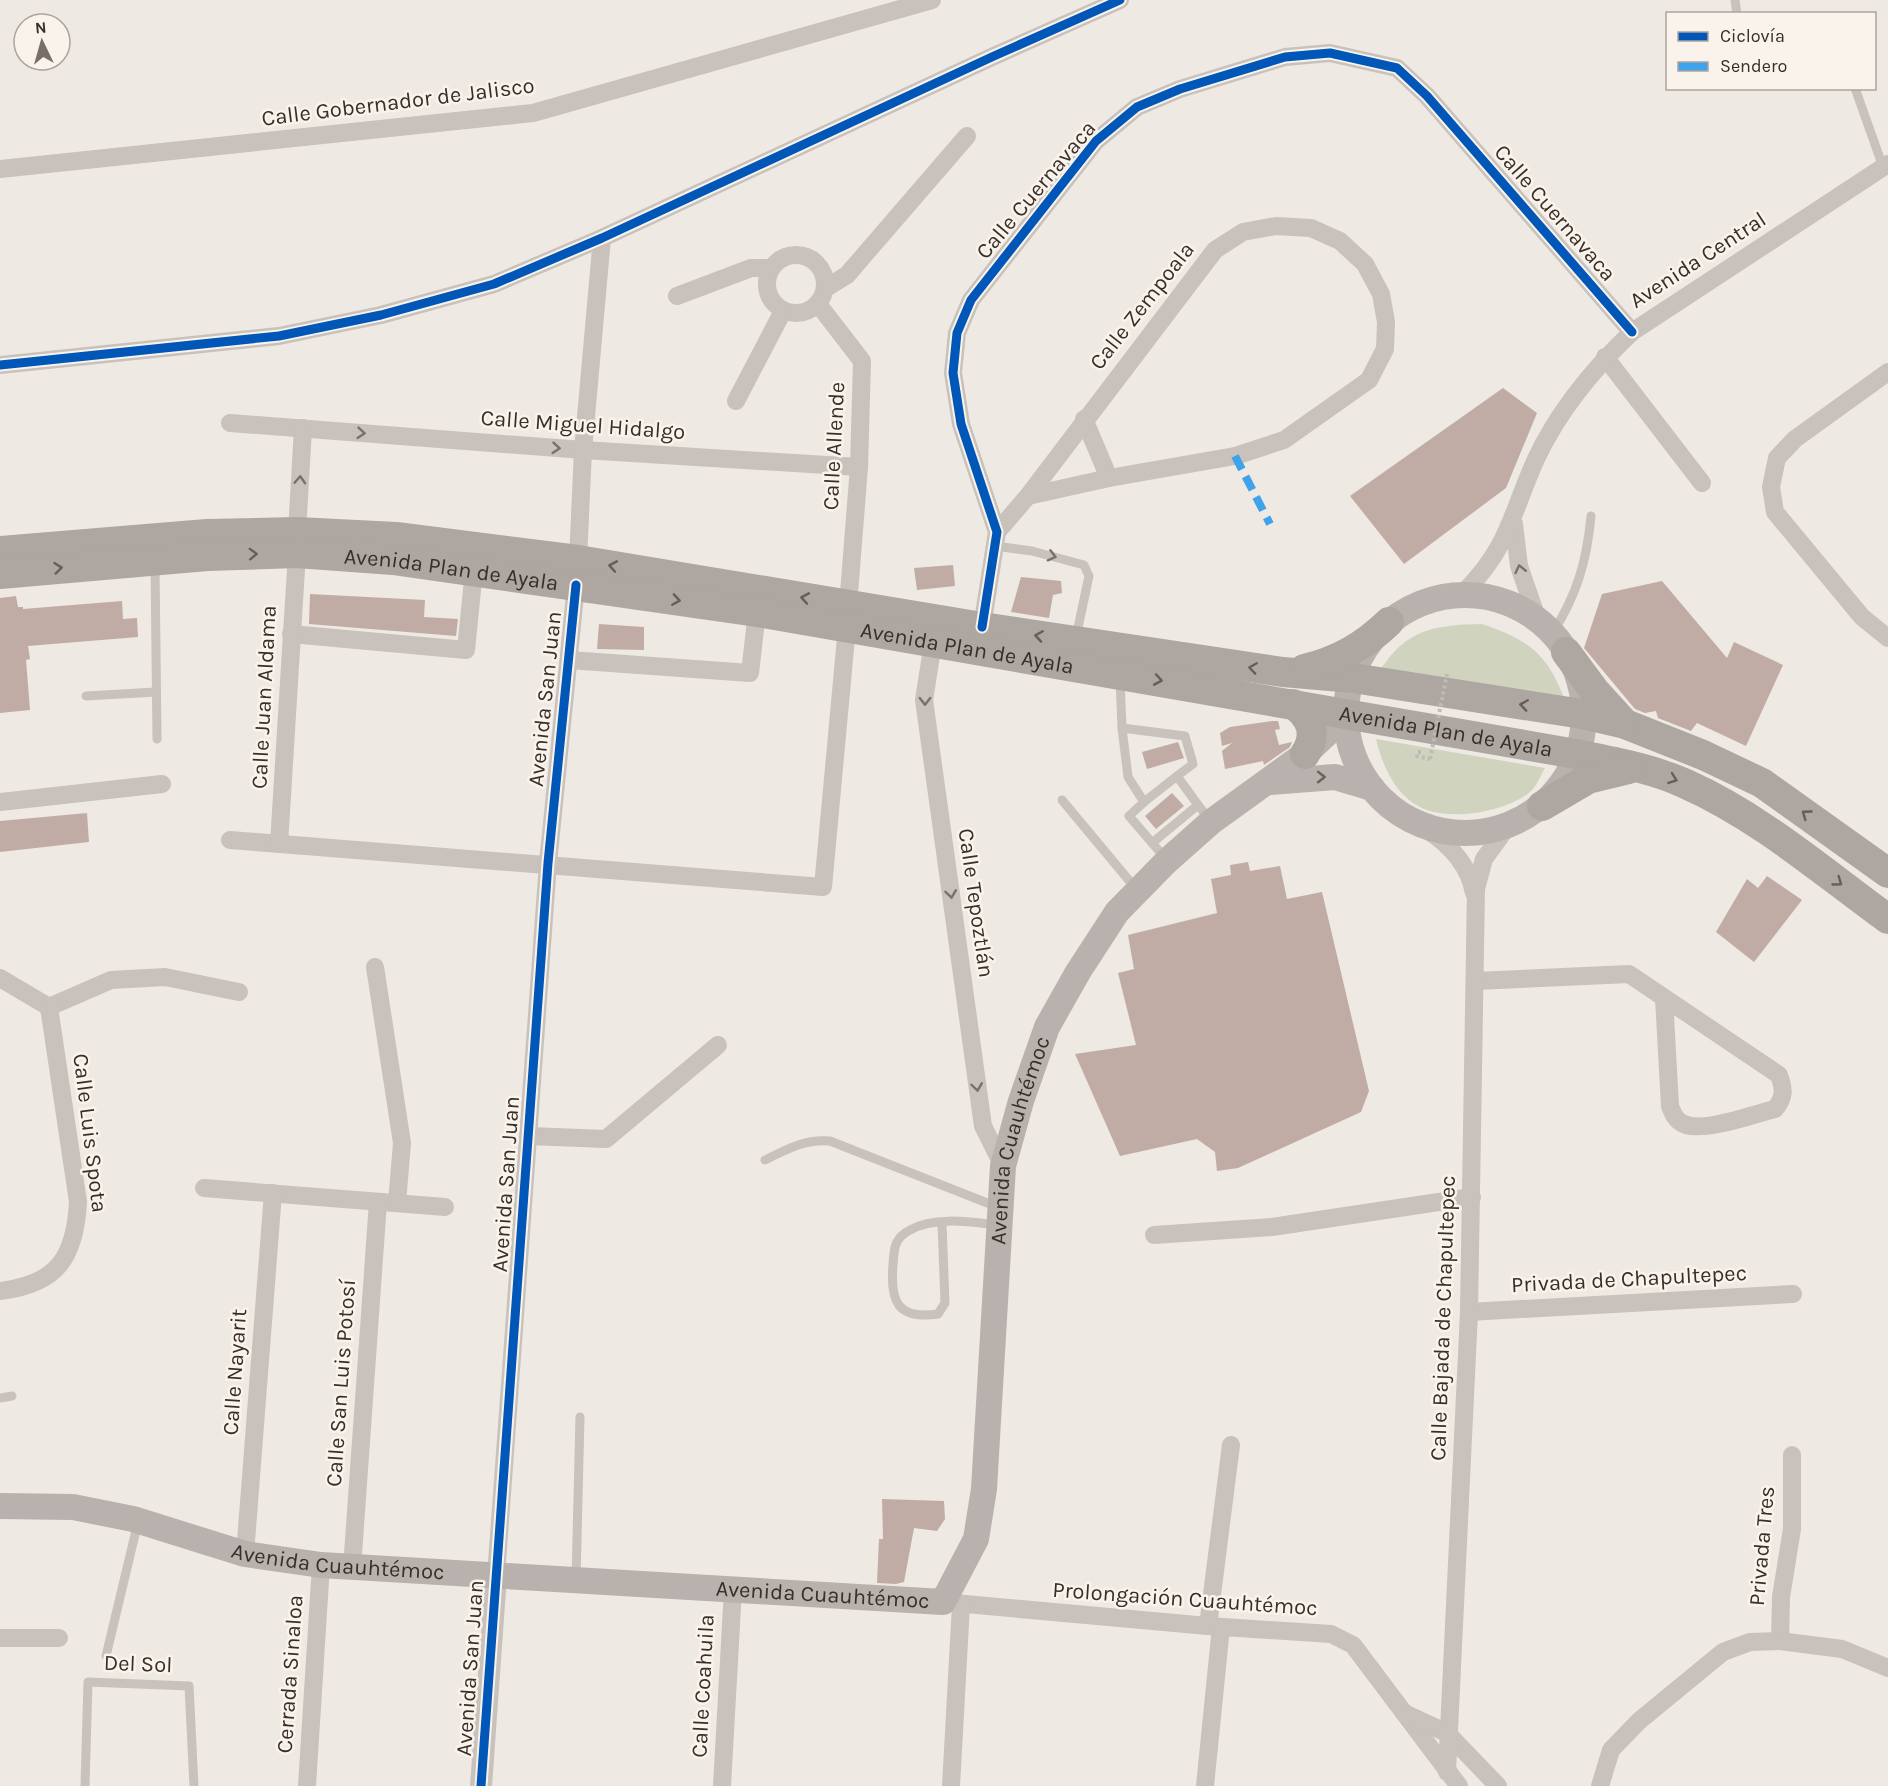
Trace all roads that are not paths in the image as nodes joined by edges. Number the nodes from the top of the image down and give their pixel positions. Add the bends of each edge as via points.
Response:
1 (932, 0) edge
2 (1120, 0) edge
3 (1856, 90) edge
4 (967, 136) dead end
5 (1886, 166) edge
6 (0, 169) edge
7 (602, 238) junction
8 (771, 268) junction
9 (676, 296) dead end
10 (822, 296) junction
11 (783, 310) junction
12 (1632, 332) junction
13 (1605, 357) junction
14 (0, 365) edge
15 (1888, 372) edge
16 (736, 401) dead end
17 (1084, 419) junction
18 (230, 423) dead end
19 (303, 428) junction
20 (584, 450) junction
21 (859, 467) junction
22 (1109, 478) junction
23 (1702, 483) dead end
24 (1028, 496) junction
25 (1591, 516) dead end
26 (1514, 520) junction
27 (996, 539) junction
28 (297, 543) junction
29 (0, 551) edge
30 (155, 559) junction
31 (474, 570) junction
32 (577, 572) junction
33 (0, 574) edge
34 (1465, 591) junction
35 (757, 612) junction
36 (847, 616) junction
37 (1389, 622) junction
38 (982, 627) junction
39 (1552, 633) junction
40 (291, 634) junction
41 (1888, 638) edge
42 (1075, 641) junction
43 (933, 643) junction
44 (569, 660) junction
45 (1283, 672) junction
46 (1120, 674) junction
47 (1353, 678) junction
48 (156, 692) junction
49 (86, 696) dead end
50 (1293, 704) junction
51 (1348, 714) junction
52 (1582, 714) junction
53 (1625, 724) junction
54 (1122, 728) junction
55 (157, 739) dead end
56 (1305, 754) junction
57 (1576, 754) junction
58 (1640, 767) junction
59 (1177, 776) junction
60 (1270, 782) junction
61 (162, 784) dead end
62 (1372, 788) junction
63 (1062, 800) dead end
64 (0, 802) edge
65 (1144, 802) junction
66 (1542, 806) junction
67 (1205, 813) junction
68 (1427, 830) junction
69 (1505, 830) junction
70 (230, 840) dead end
71 (279, 844) junction
72 (1160, 852) junction
73 (548, 863) junction
74 (1888, 873) edge
75 (1138, 891) junction
76 (1476, 904) junction
77 (1888, 918) edge
78 (375, 968) dead end
79 (0, 978) edge
80 (1476, 981) junction
81 (239, 992) dead end
82 (1664, 998) junction
83 (49, 1007) junction
84 (718, 1045) dead end
85 (530, 1136) junction
86 (765, 1160) dead end
87 (1003, 1166) junction
88 (204, 1188) dead end
89 (273, 1193) junction
90 (1472, 1197) junction
91 (378, 1202) junction
92 (397, 1203) junction
93 (445, 1207) dead end
94 (1000, 1217) junction
95 (942, 1222) junction
96 (1154, 1235) dead end
97 (0, 1291) edge
98 (1792, 1294) dead end
99 (1469, 1312) junction
100 (12, 1396) dead end
101 (0, 1398) edge
102 (580, 1418) dead end
103 (1231, 1445) dead end
104 (1792, 1455) dead end
105 (0, 1506) edge
106 (138, 1521) junction
107 (245, 1554) junction
108 (321, 1565) junction
109 (352, 1568) junction
110 (496, 1576) junction
111 (576, 1580) junction
112 (733, 1589) junction
113 (952, 1604) junction
114 (1215, 1627) junction
115 (0, 1638) edge
116 (59, 1638) dead end
117 (1780, 1641) junction
118 (106, 1656) dead end
119 (1888, 1668) edge
120 (1402, 1713) junction
121 (1447, 1732) junction
122 (1447, 1772) junction
123 (1600, 1783) edge
124 (85, 1786) edge
125 (194, 1786) edge
126 (307, 1786) edge
127 (481, 1786) edge
128 (722, 1786) edge
129 (951, 1786) edge
130 (1205, 1786) edge
131 (1459, 1786) edge
132 (1498, 1786) edge

1 - 6 street, Calle Gobernador de Jalisco via 533,113
2 - 7 street
3 - 5 lane
4 - 10 street via 847,275
5 - 12 street, Avenida Central
7 - 14 street via 494,284 381,315 279,336
7 - 20 street, Avenida San Juan
8 - 9 street via 752,268
8 - 10 street via 789,255 812,259 825,277
8 - 11 street via 768,292
10 - 11 street via 802,312
10 - 21 street, Calle Allende via 862,361
11 - 16 street
12 - 13 street, Avenida Central
12 - 27 street, Calle Cuernavaca via 1427,96 1397,68 1330,52 1285,57 1180,89 1137,107 1095,141 971,300 957,333 953,373 961,424
13 - 23 street
13 - 26 street, Avenida Central via 1564,409 1536,460
15 - 41 street via 1795,439 1777,458 1771,487 1775,512 1862,618
17 - 22 street
17 - 22 street, Calle Zempoala via 1215,250 1243,232 1276,226 1311,228 1340,241 1365,264 1381,294 1385,349 1369,380 1284,440 1235,456
17 - 24 street, Calle Zempoala
18 - 19 street, Calle Miguel Hidalgo
19 -> 20 street, Calle Miguel Hidalgo
28 -> 19 street, Calle Juan Aldama
20 - 21 street, Calle Miguel Hidalgo
20 - 32 street, Avenida San Juan
21 - 36 street, Calle Allende
22 - 24 street, Calle Zempoala
24 - 27 street, Calle Zempoala
25 - 39 lane via 1581,577 1570,606
26 - 34 street, Avenida Central via 1494,558
39 -> 26 street, Avenida Central via 1519,566
27 - 38 street, Calle Cuernavaca
27 -> 42 lane via 1084,566 1089,576
28 - 29 main road, Avenida Plan de Ayala via 140,538
30 -> 28 main road, Avenida Plan de Ayala
28 - 31 main road, Avenida Plan de Ayala
28 - 32 main road, Avenida Plan de Ayala via 396,537
28 - 40 street, Calle Juan Aldama
33 -> 30 main road, Avenida Plan de Ayala
30 - 48 lane
31 - 32 main road, Avenida Plan de Ayala
31 - 40 street via 466,650
32 -> 35 main road, Avenida Plan de Ayala
36 -> 32 main road, Avenida Plan de Ayala
32 - 44 street, Avenida San Juan
34 - 37 main road via 1438,594 1411,604
34 - 39 main road via 1503,598
35 - 36 main road, Avenida Plan de Ayala
35 - 44 street via 750,673
36 - 38 main road, Avenida Plan de Ayala
36 - 43 main road, Avenida Plan de Ayala
36 - 73 street, Calle Allende via 823,887
37 - 45 main road via 1374,637 1338,659
37 - 47 main road via 1367,647
42 -> 38 main road, Avenida Plan de Ayala
39 - 52 main road via 1579,683
39 - 53 main road
40 - 71 street, Calle Juan Aldama
45 -> 42 main road, Avenida Plan de Ayala
43 - 46 main road, Avenida Plan de Ayala
43 -> 87 street, Calle Tepoztlán via 924,700 982,1126
44 - 73 street, Avenida San Juan
45 - 47 main road, Avenida Plan de Ayala
46 -> 50 main road, Avenida Plan de Ayala
46 - 54 lane
47 - 51 main road
52 -> 47 main road, Avenida Plan de Ayala
48 - 49 lane
48 - 55 lane
50 - 51 main road, Avenida Plan de Ayala
50 - 56 main road via 1311,726 1311,746
51 - 56 main road, Avenida Cuauhtémoc
51 - 57 main road, Avenida Plan de Ayala
51 - 62 main road via 1354,751
52 - 53 main road, Avenida Plan de Ayala
52 - 57 main road
74 -> 53 main road, Avenida Plan de Ayala via 1762,783
54 - 59 lane via 1185,735 1193,764
54 - 65 lane via 1128,777
56 - 60 main road, Avenida Cuauhtémoc
57 - 58 main road, Avenida Plan de Ayala
57 - 66 main road via 1561,783
58 - 66 main road via 1588,779
58 -> 77 main road, Avenida Plan de Ayala via 1686,784 1744,815
59 - 65 lane
59 - 67 lane
60 -> 62 main road, Avenida Cuauhtémoc via 1335,777
60 - 67 main road, Avenida Cuauhtémoc
61 - 64 street
62 - 68 main road via 1395,814
63 - 75 lane
65 - 72 lane via 1129,816
66 - 69 main road via 1525,821
67 - 72 main road, Avenida Cuauhtémoc
68 - 69 main road via 1479,837
68 - 76 street, Calle Bajada de Chapultepec via 1459,859
69 - 76 street, Calle Bajada de Chapultepec via 1478,874
70 - 71 street
71 - 73 street
72 - 75 main road, Avenida Cuauhtémoc
73 - 85 street, Avenida San Juan
75 - 87 main road, Avenida Cuauhtémoc via 1117,912 1047,1027 1020,1101
76 - 80 street, Calle Bajada de Chapultepec
78 - 92 street via 402,1143
79 - 83 street
80 - 82 street via 1629,974
80 - 90 street, Calle Bajada de Chapultepec
81 - 83 street via 165,977 111,980
82 - 82 street via 1779,1075 1784,1089 1782,1101 1775,1109 1701,1127 1676,1119 1670,1106
83 - 97 street, Calle Luis Spota via 78,1202 76,1232 68,1256 48,1276 22,1288
84 - 85 street via 606,1139
85 - 110 street, Avenida San Juan
86 - 94 lane via 796,1144 830,1141
87 - 94 main road, Avenida Cuauhtémoc
88 - 89 street
89 - 91 street
89 - 107 street, Calle Nayarit
90 - 96 street via 1272,1227
90 - 99 street, Calle Bajada de Chapultepec
91 - 92 street
91 - 109 street, Calle San Luis Potosí
92 - 93 street
94 - 95 lane
94 - 113 main road, Avenida Cuauhtémoc via 984,1489 976,1539
95 - 95 lane via 945,1303 938,1314 910,1312 893,1298 895,1245 908,1230
98 - 99 street, Privada de Chapultepec
99 - 121 street, Calle Bajada de Chapultepec
100 - 101 lane
102 - 111 lane
103 - 114 street
104 - 117 street, Privada Tres via 1792,1529 1781,1597
105 - 106 main road, Avenida Cuauhtémoc via 73,1508
106 - 107 main road, Avenida Cuauhtémoc
106 - 118 lane
107 - 108 main road, Avenida Cuauhtémoc
108 - 109 main road, Avenida Cuauhtémoc
108 - 126 street, Cerrada Sinaloa
109 - 110 main road, Avenida Cuauhtémoc
110 - 111 main road, Avenida Cuauhtémoc
110 - 127 street, Avenida San Juan
111 - 112 main road, Avenida Cuauhtémoc
112 - 113 main road, Avenida Cuauhtémoc
112 - 128 street, Calle Coahuila
113 - 114 street, Prolongación Cuauhtémoc
113 - 129 street
114 - 120 street, Prolongación Cuauhtémoc via 1331,1634 1353,1645
114 - 130 street
115 - 116 street
117 - 119 street via 1842,1649
117 - 123 street via 1750,1642 1723,1652 1611,1750
120 - 121 street
120 - 122 street, Prolongación Cuauhtémoc
121 - 122 street, Calle Bajada de Chapultepec
121 - 132 street
122 - 131 street, Prolongación Cuauhtémoc
124 - 125 lane, Del Sol via 88,1682 189,1686

